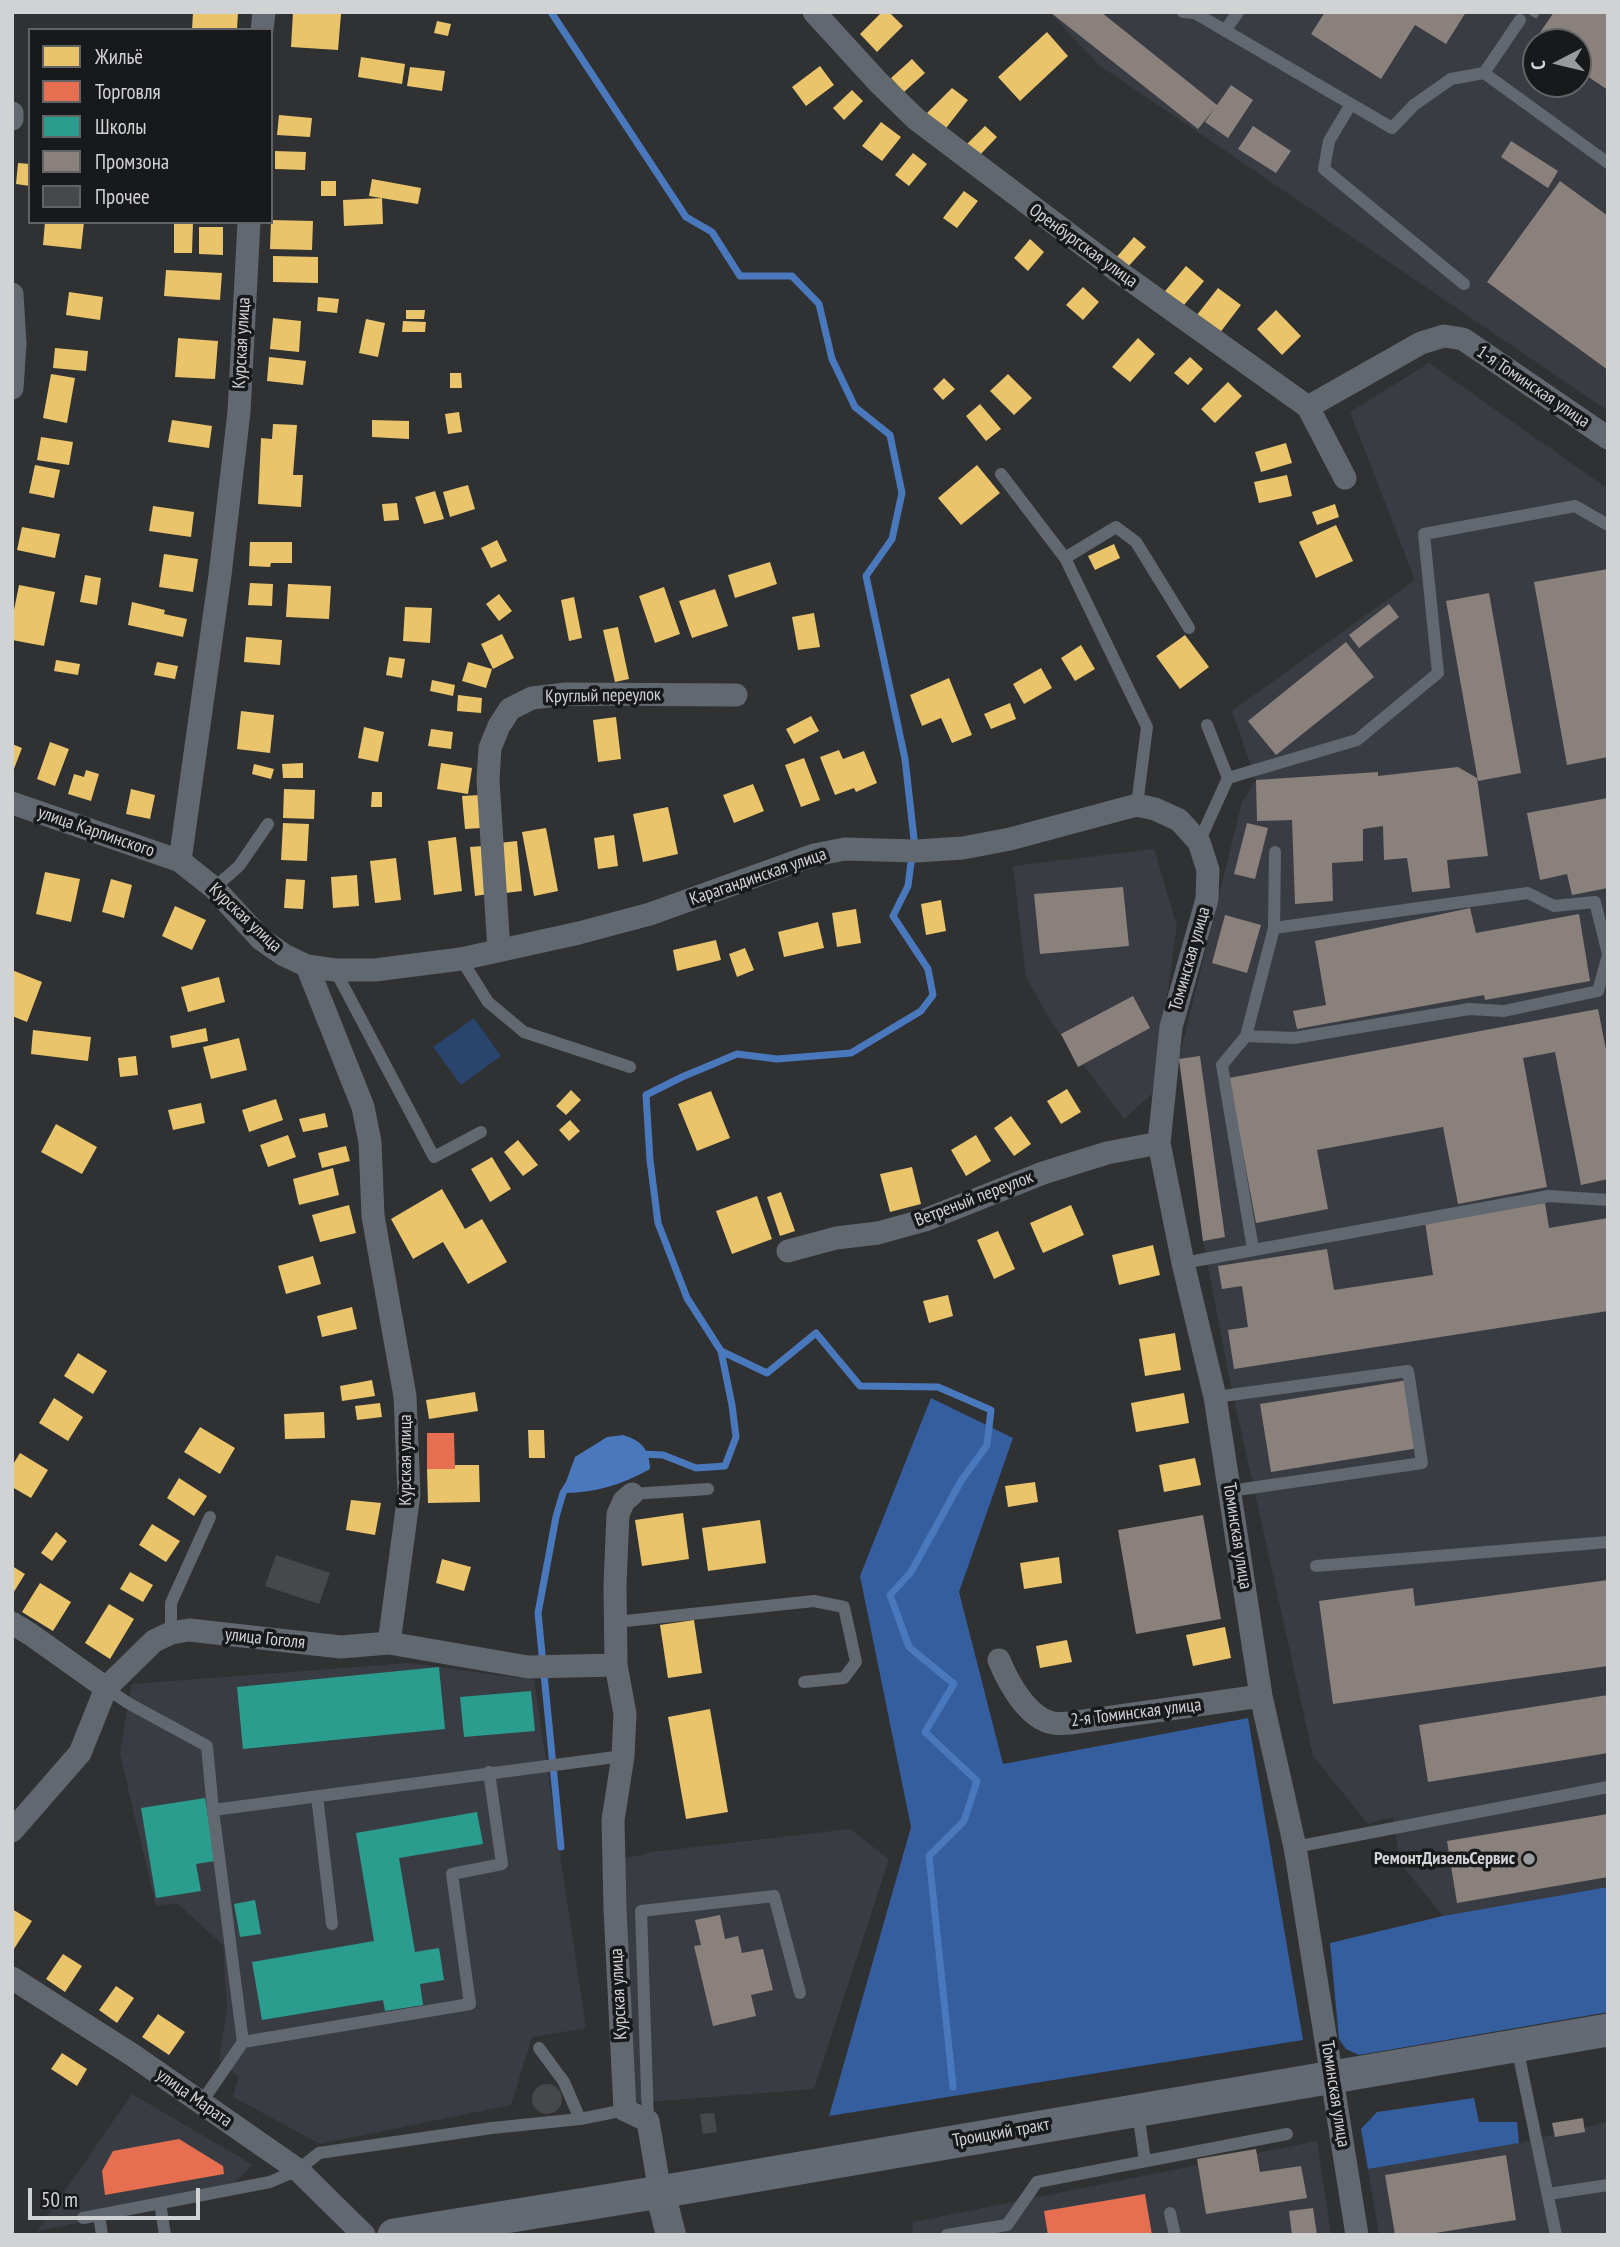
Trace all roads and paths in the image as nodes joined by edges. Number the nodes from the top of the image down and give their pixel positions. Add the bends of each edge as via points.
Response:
1 (814, 12) edge
2 (1183, 12) edge
3 (1238, 12) edge
4 (1520, 20) dead end
5 (1226, 31) junction
6 (1484, 73) junction
7 (1350, 104) junction
8 (12, 113) edge
9 (12, 119) edge
10 (1608, 163) edge
11 (248, 224) edge
12 (1464, 284) dead end
13 (12, 294) edge
14 (12, 387) edge
15 (1308, 407) junction
16 (1608, 438) edge
17 (1001, 474) dead end
18 (1345, 478) dead end
19 (1608, 525) edge
20 (1065, 558) junction
21 (1189, 628) dead end
22 (736, 695) dead end
23 (1206, 725) dead end
24 (1228, 778) junction
25 (12, 803) edge
26 (1137, 805) junction
27 (268, 824) dead end
28 (1199, 842) junction
29 (1275, 852) dead end
30 (180, 861) junction
31 (214, 888) junction
32 (1274, 928) junction
33 (499, 950) junction
34 (1608, 955) edge
35 (461, 958) junction
36 (307, 966) junction
37 (335, 970) junction
38 (1246, 1036) junction
39 (630, 1067) dead end
40 (481, 1132) dead end
41 (1159, 1143) junction
42 (1608, 1200) edge
43 (1253, 1249) junction
44 (788, 1251) dead end
45 (1183, 1263) junction
46 (1215, 1397) junction
47 (708, 1489) dead end
48 (1230, 1491) junction
49 (632, 1494) joint
50 (210, 1517) dead end
51 (1608, 1542) edge
52 (1316, 1566) dead end
53 (615, 1622) junction
54 (12, 1623) edge
55 (171, 1633) junction
56 (389, 1643) junction
57 (999, 1660) dead end
58 (616, 1665) junction
59 (804, 1682) dead end
60 (106, 1688) junction
61 (1261, 1696) junction
62 (623, 1756) junction
63 (489, 1772) junction
64 (1608, 1787) edge
65 (317, 1796) junction
66 (213, 1810) junction
67 (12, 1831) edge
68 (1294, 1847) junction
69 (332, 1924) dead end
70 (12, 1978) edge
71 (800, 1993) dead end
72 (1608, 2030) edge
73 (243, 2042) junction
74 (1517, 2045) junction
75 (539, 2048) dead end
76 (1332, 2076) junction
77 (201, 2103) junction
78 (625, 2110) junction
79 (1138, 2110) junction
80 (580, 2119) junction
81 (648, 2122) junction
82 (1287, 2134) dead end
83 (1145, 2161) junction
84 (298, 2170) junction
85 (1608, 2185) edge
86 (660, 2192) junction
87 (1548, 2194) junction
88 (160, 2203) junction
89 (1170, 2213) dead end
90 (99, 2215) junction
91 (83, 2218) dead end
92 (482, 2228) edge
93 (102, 2235) edge
94 (165, 2235) edge
95 (364, 2235) edge
96 (394, 2235) edge
97 (671, 2235) edge
98 (947, 2235) edge
99 (1175, 2235) edge
100 (1357, 2235) edge
101 (1556, 2235) edge

1 - 15 street, Оренбургская улица via 916,119 1108,265
2 - 5 lane via 1195,13
3 - 5 lane
4 - 6 lane
5 - 7 lane
6 - 7 lane via 1451,79 1414,105 1392,128
6 - 10 lane
7 - 12 lane via 1329,141 1324,169
8 - 9 street
11 - 30 street, Курская улица via 239,412
13 - 14 street
15 - 16 street, 1-я Томинская улица via 1420,343 1444,336 1462,339
15 - 18 street, Оренбургская улица
17 - 20 lane
19 - 24 lane via 1575,506 1424,534 1438,673 1357,740
20 - 21 lane via 1116,527 1136,542
20 - 26 lane via 1147,727
22 - 33 street, Круглый переулок via 566,694 532,698 510,709 490,748 488,780
23 - 24 lane
24 - 28 lane
25 - 30 street, улица Карпинского
26 - 28 street via 1179,820
26 - 33 street, Карагандинская улица via 963,848 845,849 814,855 650,914
27 - 31 lane via 239,866
28 - 41 street, Томинская улица via 1208,870 1207,899 1171,1027
29 - 32 lane
30 - 31 street, Курская улица
31 - 36 street, Курская улица via 261,939
32 - 34 lane via 1528,893 1554,906 1595,902
32 - 38 lane
33 - 35 street, Карагандинская улица
34 - 38 lane via 1598,991 1504,1011 1469,1009 1294,1038
35 - 37 street, Карагандинская улица via 375,970
35 - 39 lane via 488,1002 524,1032
36 - 37 street, Карагандинская улица
36 - 56 street, Курская улица via 363,1107 370,1142 373,1216 405,1396 409,1494
37 - 40 lane via 433,1157
38 - 43 lane via 1222,1065
41 - 44 street, Ветреный переулок via 1043,1173 925,1220
41 - 45 street, Томинская улица
42 - 43 lane via 1549,1196
43 - 45 lane
45 - 46 street, Томинская улица
46 - 48 street, Томинская улица
46 - 48 lane via 1408,1371 1422,1463
47 - 49 lane
48 - 61 street, Томинская улица
49 - 53 street, Курская улица via 618,1514
50 - 55 lane via 172,1603
51 - 52 lane
53 - 58 street, Курская улица
53 - 59 lane via 814,1601 844,1607 856,1662 844,1678
54 - 60 street
55 - 56 street, улица Гоголя via 189,1630 341,1647
55 - 60 street via 154,1641
56 - 58 street, улица Гоголя via 528,1667
57 - 61 street, 2-я Томинская улица via 1031,1711 1051,1723
58 - 62 street, Курская улица via 625,1714
60 - 66 lane via 207,1746
60 - 67 street via 80,1753
61 - 68 street, Томинская улица
62 - 63 lane
62 - 78 street, Курская улица via 613,1820
63 - 65 lane
63 - 73 lane via 502,1864 452,1874 470,2004
64 - 68 lane
65 - 66 lane
65 - 69 lane
66 - 73 lane
68 - 76 street, Томинская улица
70 - 77 street, улица Марата
71 - 81 lane via 774,1895 641,1911
72 - 74 main road, Троицкий тракт
73 - 77 lane
74 - 76 main road, Троицкий тракт
74 - 87 lane
75 - 80 lane via 564,2082
76 - 79 main road, Троицкий тракт
76 - 100 street, Томинская улица
77 - 84 street, улица Марата
78 - 80 lane
78 - 81 street
79 - 83 lane
79 - 86 main road, Троицкий тракт
80 - 84 lane via 319,2153
81 - 86 street
82 - 83 lane
83 - 98 lane via 1037,2182 1007,2225
84 - 88 lane via 271,2182
84 - 95 street, улица Марата
85 - 87 lane
86 - 92 main road, Троицкий тракт
86 - 97 street
87 - 101 lane
88 - 90 lane
88 - 94 lane
89 - 99 lane
90 - 91 lane
90 - 93 lane
92 - 96 main road, Троицкий тракт

